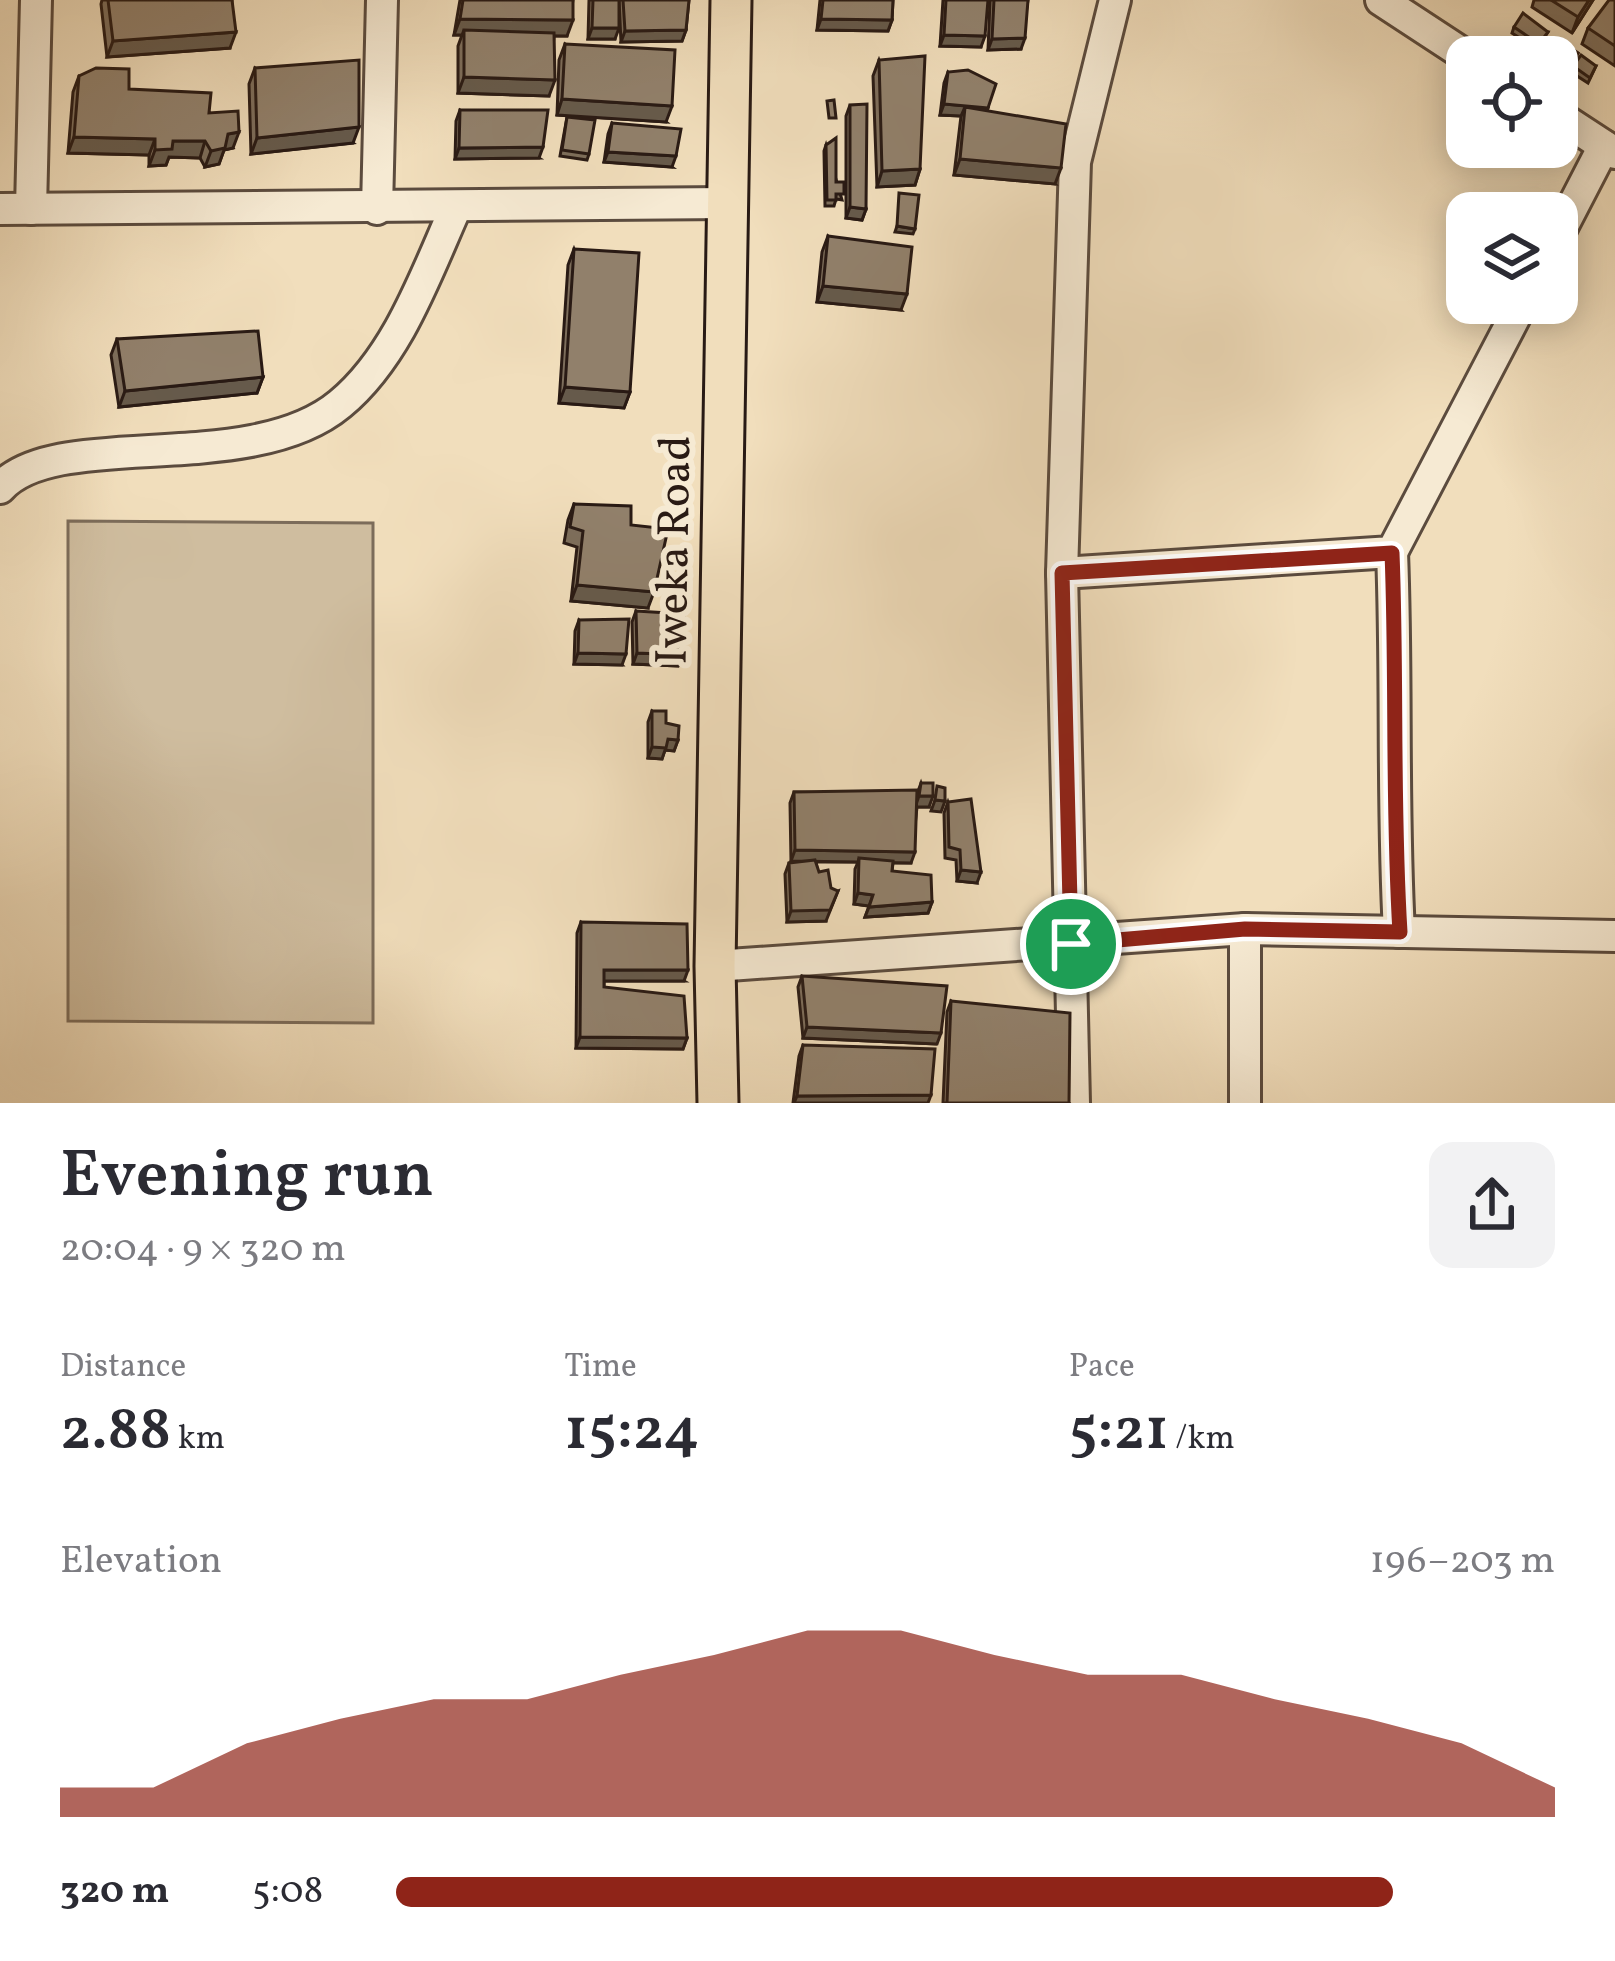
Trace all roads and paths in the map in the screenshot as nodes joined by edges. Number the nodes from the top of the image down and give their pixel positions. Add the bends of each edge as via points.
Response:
1 (36, 0) edge
2 (382, 0) edge
3 (731, 0) edge
4 (1115, 0) edge
5 (1381, 0) edge
6 (1446, 43) edge
7 (1578, 128) edge
8 (1610, 149) edge
9 (1578, 202) edge
10 (729, 203) junction
11 (456, 207) junction
12 (377, 208) junction
13 (16, 209) edge
14 (1511, 324) edge
15 (0, 488) edge
16 (1392, 553) junction
17 (1062, 573) junction
18 (1245, 929) junction
19 (1400, 932) junction
20 (1615, 936) edge
21 (1071, 944) junction
22 (715, 966) junction
23 (718, 1103) edge
24 (1074, 1103) edge
25 (1245, 1103) edge

1 - 13 street
2 - 12 street
3 - 10 main road, Iweka Road
4 - 17 street via 1076,162
5 - 6 street
7 - 8 street
8 - 9 street
10 - 11 street
10 - 22 main road, Iweka Road
11 - 12 street
11 - 15 street via 405,321 344,402 320,418 292,434 184,452 40,460
12 - 13 street
14 - 16 street
16 - 17 street
16 - 19 street
17 - 21 street
18 - 19 street
18 - 21 street
18 - 25 street
19 - 20 street
21 - 22 street
21 - 24 street
22 - 23 main road, Iweka Road

